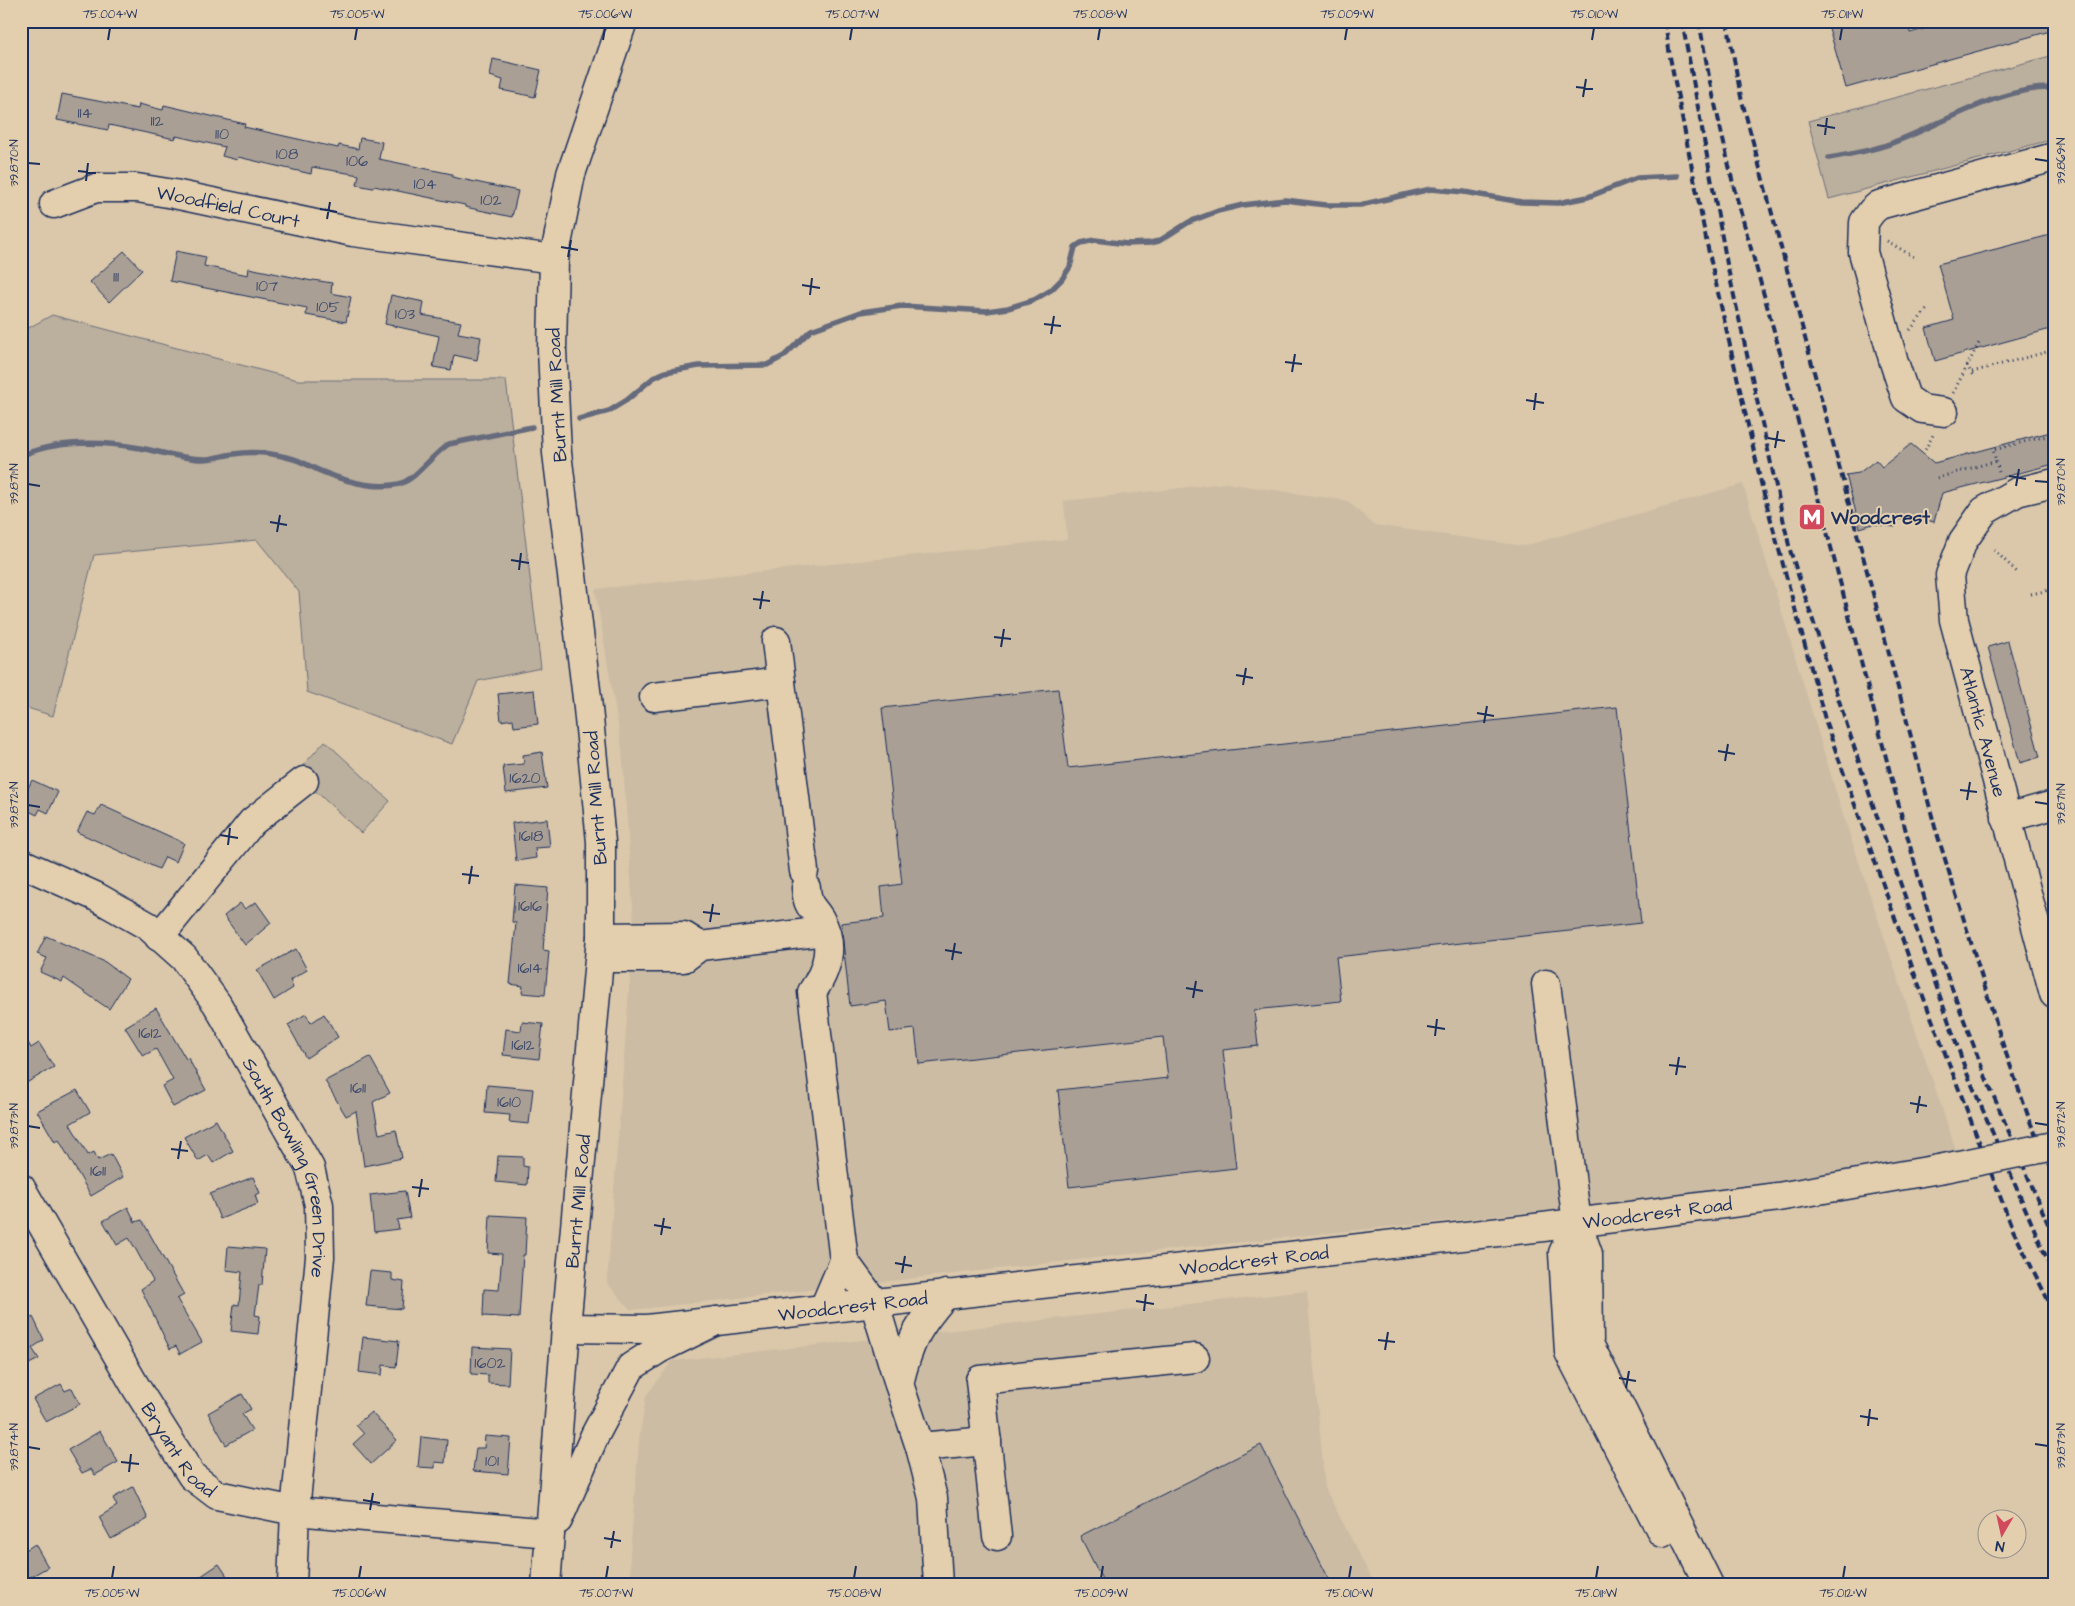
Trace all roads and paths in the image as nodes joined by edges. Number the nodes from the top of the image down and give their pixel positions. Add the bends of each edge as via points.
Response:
1 (623, 21) edge
2 (2054, 157) edge
3 (54, 204) dead end
4 (1885, 240) dead end
5 (1914, 257) dead end
6 (554, 259) junction
7 (1928, 308) dead end
8 (1910, 330) dead end
9 (2054, 350) edge
10 (1966, 364) dead end
11 (1944, 412) dead end
12 (2054, 434) edge
13 (1996, 461) junction
14 (1999, 472) dead end
15 (1937, 478) dead end
16 (2054, 483) edge
17 (1994, 550) dead end
18 (2017, 572) dead end
19 (2054, 589) edge
20 (2031, 594) dead end
21 (776, 641) dead end
22 (781, 682) junction
23 (654, 696) dead end
24 (304, 781) dead end
25 (2054, 805) edge
26 (2006, 818) junction
27 (21, 863) edge
28 (825, 931) junction
29 (159, 937) junction
30 (601, 947) junction
31 (1546, 984) dead end
32 (2054, 994) edge
33 (2054, 1146) edge
34 (21, 1188) edge
35 (1577, 1223) junction
36 (844, 1261) junction
37 (946, 1294) junction
38 (874, 1302) junction
39 (824, 1308) junction
40 (716, 1321) junction
41 (566, 1328) junction
42 (1195, 1358) dead end
43 (899, 1384) junction
44 (987, 1441) junction
45 (920, 1447) junction
46 (295, 1511) junction
47 (550, 1533) junction
48 (997, 1536) dead end
49 (292, 1585) edge
50 (546, 1585) edge
51 (938, 1585) edge
52 (1689, 1585) edge
53 (1709, 1585) edge

1 - 6 street, Burnt Mill Road via 571,174
2 - 11 street via 1879,205 1864,222 1863,252 1906,398 1922,409
3 - 6 street, Woodfield Court via 96,188 137,188 353,232
4 - 5 path
6 - 30 street, Burnt Mill Road via 552,350 557,453 601,842
7 - 8 path
9 - 10 path via 1972,374
12 - 13 path via 1993,450
13 - 14 path
13 - 15 path
16 - 26 street, Atlantic Avenue via 2018,492 1984,511 1963,541 1950,575 1954,620
17 - 18 path
19 - 20 path
21 - 22 street
22 - 23 street
22 - 28 street via 808,903
24 - 29 street via 252,822
25 - 26 street
26 - 32 street, Atlantic Avenue
27 - 29 street, South Bowling Green Drive via 95,896 148,926
28 - 30 street via 700,946 684,936
28 - 36 street via 828,957 823,976 812,992
29 - 46 street, South Bowling Green Drive via 184,958 217,1004 310,1168 319,1205 320,1256
30 - 41 street, Burnt Mill Road
31 - 35 street
33 - 35 street, Woodcrest Road, bridge via 1778,1197
34 - 46 street, Bryant Road via 137,1389 192,1476 217,1495
35 - 37 street, Woodcrest Road
35 - 52 street via 1564,1253 1569,1352
35 - 53 street via 1588,1254 1589,1344
36 - 38 street
36 - 39 street
37 - 38 street, Woodcrest Road
37 - 43 street via 923,1320 915,1335 907,1351
38 - 39 street, Woodcrest Road
38 - 43 street
39 - 40 street, Woodcrest Road
40 - 41 street, Woodcrest Road via 648,1329
40 - 47 street via 659,1349 631,1368 595,1435
41 - 47 street, Burnt Mill Road
42 - 44 street via 980,1380
43 - 45 street
44 - 45 street
44 - 48 street
45 - 51 street via 933,1498
46 - 47 street, Bryant Road
46 - 49 street, South Bowling Green Drive
47 - 50 street, Burnt Mill Road

